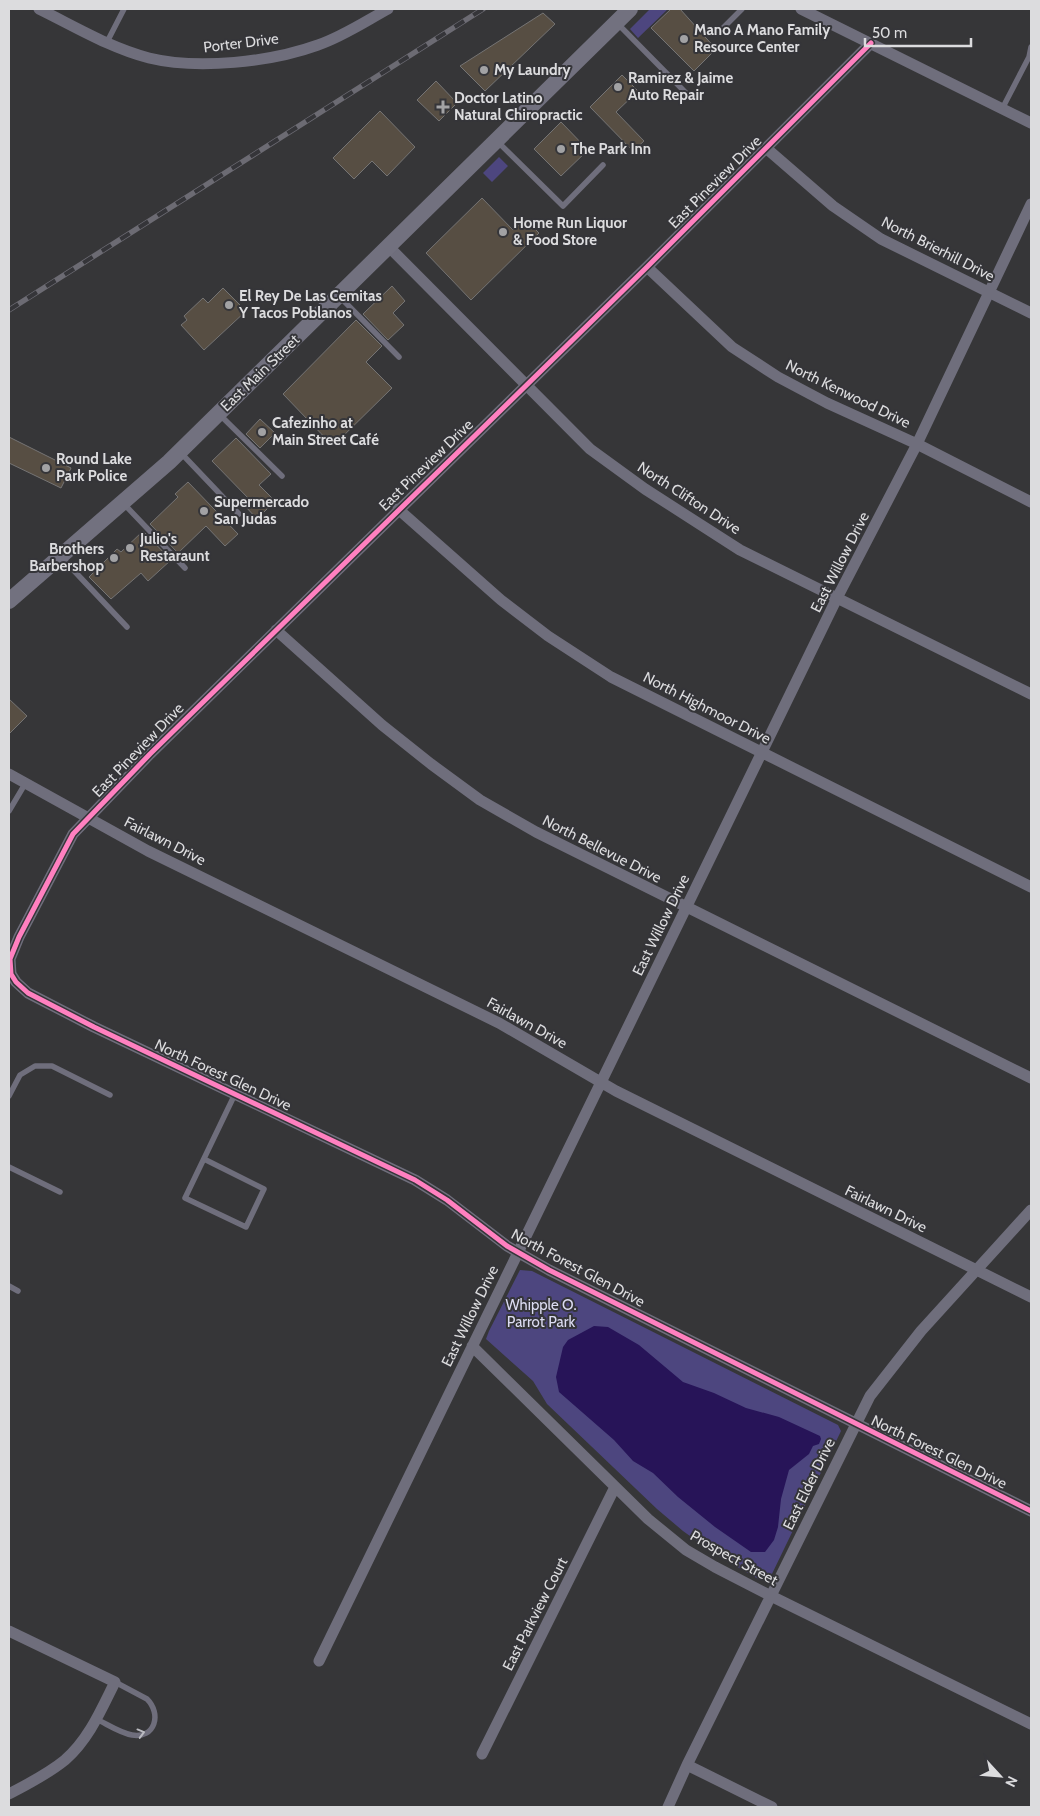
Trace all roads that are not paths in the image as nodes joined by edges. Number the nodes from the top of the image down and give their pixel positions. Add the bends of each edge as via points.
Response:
1 (39, 9) edge
2 (124, 9) edge
3 (388, 9) edge
4 (630, 9) edge
5 (742, 9) edge
6 (801, 9) edge
7 (616, 23) junction
8 (722, 29) dead end
9 (107, 42) junction
10 (871, 43) junction
11 (1031, 47) edge
12 (687, 94) dead end
13 (1002, 109) junction
14 (1031, 124) edge
15 (497, 141) junction
16 (766, 148) junction
17 (603, 164) dead end
18 (1031, 204) edge
19 (389, 247) junction
20 (647, 267) junction
21 (989, 292) junction
22 (339, 296) junction
23 (1031, 313) edge
24 (399, 357) dead end
25 (526, 386) junction
26 (219, 413) junction
27 (917, 444) junction
28 (180, 451) junction
29 (282, 476) dead end
30 (1031, 502) edge
31 (122, 503) junction
32 (398, 509) junction
33 (239, 514) dead end
34 (61, 556) junction
35 (185, 568) dead end
36 (837, 598) junction
37 (9, 601) edge
38 (127, 627) dead end
39 (276, 630) junction
40 (1031, 694) edge
41 (762, 753) junction
42 (9, 774) edge
43 (25, 784) junction
44 (9, 812) edge
45 (88, 818) junction
46 (1031, 887) edge
47 (686, 908) junction
48 (25, 926) joint
49 (10, 974) edge
50 (1031, 1078) edge
51 (601, 1082) junction
52 (235, 1094) junction
53 (110, 1095) dead end
54 (9, 1096) edge
55 (204, 1159) junction
56 (9, 1167) edge
57 (60, 1192) dead end
58 (1031, 1210) edge
59 (518, 1253) junction
60 (976, 1270) junction
61 (9, 1286) edge
62 (18, 1291) dead end
63 (1031, 1297) edge
64 (472, 1346) junction
65 (855, 1424) junction
66 (615, 1487) junction
67 (1031, 1511) edge
68 (771, 1596) junction
69 (9, 1631) edge
70 (319, 1661) dead end
71 (115, 1682) junction
72 (96, 1719) junction
73 (1031, 1724) edge
74 (482, 1754) dead end
75 (687, 1765) junction
76 (9, 1794) edge
77 (668, 1807) edge
78 (772, 1807) edge

1 - 9 street, Porter Drive
2 - 9 lane
3 - 9 street, Porter Drive via 318,45 277,56 235,62 196,64 150,58
4 - 7 main road, East Main Street
5 - 8 lane
6 - 10 street
7 - 12 lane
7 - 15 main road, East Main Street
10 - 13 street
10 - 16 street, East Pineview Drive
11 - 13 lane
13 - 14 street
15 - 17 lane via 563,206
15 - 19 main road, East Main Street
16 - 20 street, East Pineview Drive
16 - 21 street, North Brierhill Drive via 833,206 881,239
18 - 21 street, East Willow Drive
19 - 22 main road, East Main Street
19 - 25 street, North Clifton Drive
20 - 25 street, East Pineview Drive
20 - 27 street, North Kenwood Drive via 732,347 827,404
21 - 23 street, North Brierhill Drive
21 - 27 street, East Willow Drive
22 - 24 lane
22 - 26 main road, East Main Street
25 - 32 street, East Pineview Drive
25 - 36 street, North Clifton Drive via 590,449 645,489 740,550
26 - 28 main road, East Main Street
26 - 29 lane
27 - 30 street, North Kenwood Drive
27 - 36 street, East Willow Drive
28 - 31 main road, East Main Street
28 - 33 lane
31 - 34 main road, East Main Street
31 - 35 lane
32 - 39 street, East Pineview Drive
32 - 41 street, North Highmoor Drive via 501,600 548,636 611,677
34 - 37 main road, East Main Street
34 - 38 lane
36 - 40 street, North Clifton Drive
36 - 41 street, East Willow Drive
39 - 45 street, East Pineview Drive
39 - 47 street, North Bellevue Drive via 382,725 480,800
41 - 46 street, North Highmoor Drive
41 - 47 street, East Willow Drive
42 - 43 street, Fairlawn Drive
43 - 44 lane
43 - 45 street, Fairlawn Drive
45 - 48 street, East Pineview Drive via 73,834
45 - 51 street, Fairlawn Drive via 148,851 499,1023
47 - 50 street, North Bellevue Drive
47 - 51 street, East Willow Drive
48 - 49 street, North Forest Glen Drive via 10,959
49 - 52 street, North Forest Glen Drive via 28,993
51 - 59 street, East Willow Drive
51 - 60 street, Fairlawn Drive
52 - 55 lane
52 - 59 street, North Forest Glen Drive via 415,1180
53 - 54 lane via 52,1066 35,1066 20,1075
55 - 55 lane via 186,1198 246,1227 264,1189
56 - 57 lane
58 - 60 street, East Elder Drive
59 - 64 street, East Willow Drive
59 - 65 street, North Forest Glen Drive
60 - 63 street, Fairlawn Drive
60 - 65 street, East Elder Drive via 921,1331 870,1396
61 - 62 lane
64 - 66 street, Prospect Street
64 - 70 street, East Willow Drive
65 - 67 street, North Forest Glen Drive
65 - 68 street, East Elder Drive
66 - 68 street, Prospect Street via 686,1550
66 - 74 street, East Parkview Court
68 - 73 street, Prospect Street
68 - 75 street, East Elder Drive
69 - 71 street
71 - 72 street
72 -> 71 lane via 133,1735 145,1734 154,1725 156,1713 151,1702
72 - 76 street via 66,1759
75 - 77 street, East Elder Drive
75 - 78 street

